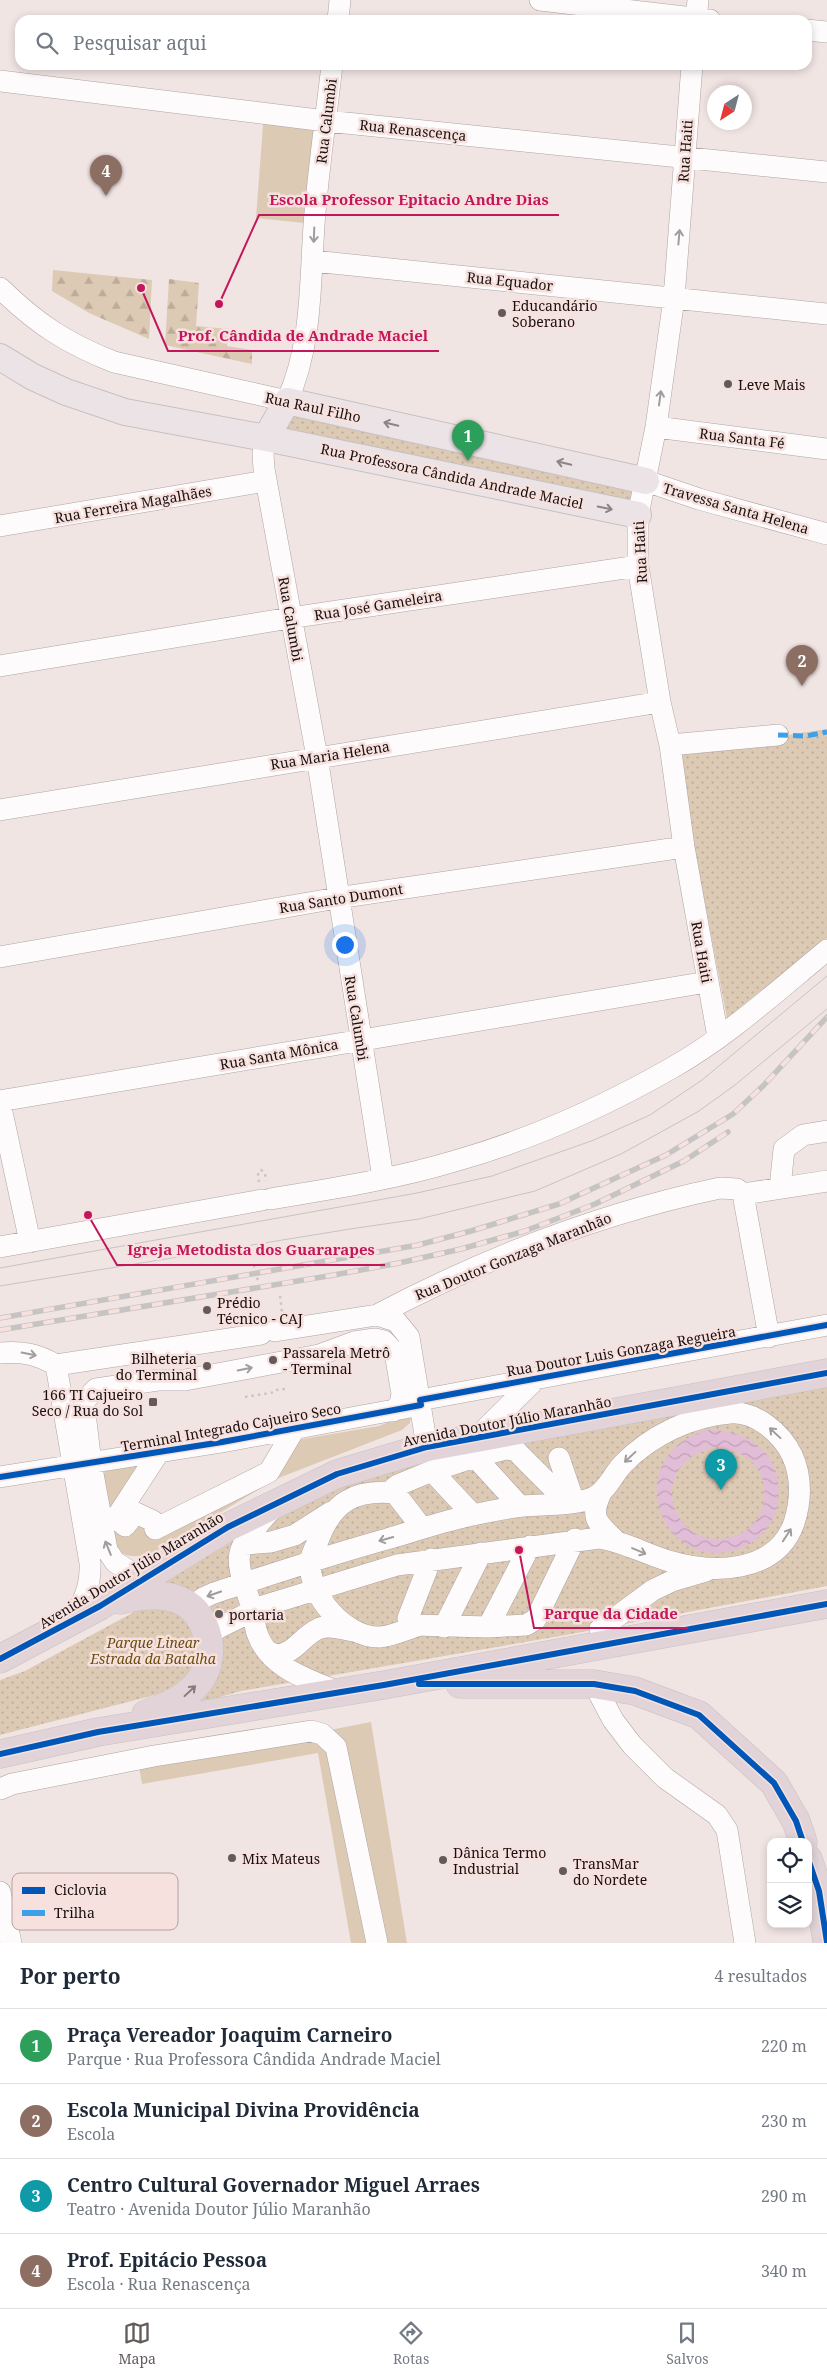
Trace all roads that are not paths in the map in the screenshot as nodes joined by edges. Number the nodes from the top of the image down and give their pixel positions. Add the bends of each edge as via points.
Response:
1 (340, 0) edge
2 (540, 0) edge
3 (338, 15) edge
4 (700, 15) edge
5 (812, 30) edge
6 (827, 32) edge
7 (331, 70) edge
8 (692, 70) edge
9 (0, 80) edge
10 (326, 121) junction
11 (685, 157) junction
12 (827, 172) edge
13 (313, 261) junction
14 (0, 288) edge
15 (674, 298) junction
16 (827, 314) edge
17 (0, 357) edge
18 (287, 401) junction
19 (656, 427) junction
20 (266, 438) junction
21 (827, 448) edge
22 (266, 481) junction
23 (646, 481) junction
24 (638, 515) junction
25 (0, 526) edge
26 (827, 534) edge
27 (638, 566) junction
28 (290, 618) junction
29 (0, 666) edge
30 (660, 702) junction
31 (778, 735) dead end
32 (670, 746) junction
33 (317, 757) junction
34 (0, 810) edge
35 (684, 847) junction
36 (337, 898) junction
37 (827, 950) edge
38 (0, 958) edge
39 (707, 982) junction
40 (718, 1037) junction
41 (360, 1040) junction
42 (0, 1102) edge
43 (827, 1131) edge
44 (383, 1178) junction
45 (827, 1181) edge
46 (780, 1188) junction
47 (743, 1194) junction
48 (30, 1242) junction
49 (0, 1247) edge
50 (377, 1315) junction
51 (827, 1326) edge
52 (769, 1337) junction
53 (0, 1353) edge
54 (56, 1365) junction
55 (827, 1373) edge
56 (536, 1379) junction
57 (420, 1403) junction
58 (393, 1411) junction
59 (295, 1428) junction
60 (476, 1448) junction
61 (159, 1452) junction
62 (559, 1458) dead end
63 (430, 1459) junction
64 (81, 1464) junction
65 (0, 1477) edge
66 (395, 1493) junction
67 (601, 1493) junction
68 (280, 1500) junction
69 (571, 1502) junction
70 (520, 1506) junction
71 (340, 1507) junction
72 (473, 1515) junction
73 (422, 1528) junction
74 (575, 1539) junction
75 (614, 1539) junction
76 (244, 1544) junction
77 (530, 1546) junction
78 (481, 1553) junction
79 (431, 1559) junction
80 (310, 1562) junction
81 (715, 1569) junction
82 (142, 1581) junction
83 (243, 1584) junction
84 (316, 1588) junction
85 (185, 1603) junction
86 (827, 1604) edge
87 (100, 1606) junction
88 (253, 1610) junction
89 (69, 1624) junction
90 (417, 1626) junction
91 (444, 1627) junction
92 (488, 1627) junction
93 (600, 1629) dead end
94 (356, 1631) junction
95 (208, 1638) junction
96 (269, 1652) junction
97 (0, 1659) edge
98 (594, 1684) junction
99 (384, 1685) junction
100 (339, 1692) junction
101 (98, 1732) junction
102 (0, 1754) edge
103 (0, 1788) edge
104 (802, 1838) edge
105 (812, 1871) edge
106 (0, 1892) edge
107 (827, 1942) edge
108 (11, 1943) edge
109 (377, 1943) edge
110 (745, 1943) edge

1 - 3 street
2 - 4 street
5 - 6 street
7 - 10 street, Rua Calumbi
8 - 11 street, Rua Haiti
9 - 10 street, Rua Renascença
10 - 11 street, Rua Renascença
10 -> 13 street, Rua Calumbi
11 - 12 street, Rua Renascença
15 -> 11 street, Rua Haiti
13 - 15 street, Rua Equador
13 - 18 street, Rua Calumbi via 305,346
14 - 18 street, Rua Raul Filho via 32,319 90,353 114,362
15 - 16 street, Rua Equador
19 -> 15 street, Rua Haiti
17 - 20 main road, Rua Professora Cândida Andrade Maciel via 66,392 125,412
18 - 20 main road, Rua Calumbi
23 -> 18 main road, Rua Raul Filho
19 - 21 street, Rua Santa Fé
19 - 23 street, Rua Haiti
20 - 22 street, Rua Calumbi via 263,454
20 -> 24 main road, Rua Professora Cândida Andrade Maciel
22 - 25 street, Rua Ferreira Magalhães
22 - 28 street, Rua Calumbi
23 - 24 street, Rua Haiti
23 - 26 street, Travessa Santa Helena
24 - 27 street, Rua Haiti
27 - 28 street, Rua José Gameleira
27 - 30 street, Rua Haiti
28 - 29 street, Rua José Gameleira
28 - 33 street, Rua Calumbi
30 - 32 street, Rua Haiti
30 - 33 street, Rua Maria Helena
31 - 32 street
32 - 35 street, Rua Haiti
33 - 34 street, Rua Maria Helena
33 - 36 street, Rua Calumbi
35 - 36 street, Rua Santo Dumont
35 - 39 street, Rua Haiti
36 - 38 street, Rua Santo Dumont
36 - 41 street, Rua Calumbi
37 - 40 street
39 - 40 street, Rua Haiti
39 - 41 street, Rua Santa Mônica
40 - 44 street via 671,1068 598,1106 515,1141 454,1162
41 - 42 street, Rua Santa Mônica
41 - 44 street, Rua Calumbi
42 - 48 street
43 - 46 street via 802,1136 784,1149
44 - 48 street via 264,1191
45 - 46 street, Rua Doutor Gonzaga Maranhão
46 - 47 street, Rua Doutor Gonzaga Maranhão
47 - 50 street, Rua Doutor Gonzaga Maranhão via 736,1189 720,1188 614,1214 422,1291
47 - 52 street
48 - 49 street
50 - 54 street
50 - 57 street via 396,1322 409,1337
51 - 52 street, Rua Doutor Luis Gonzaga Regueira
52 - 56 street, Rua Doutor Luis Gonzaga Regueira
53 -> 54 street via 27,1352
54 - 64 street
55 - 60 highway, Avenida Doutor Júlio Maranhão
56 - 57 street, Rua Doutor Luis Gonzaga Regueira
56 - 60 street
57 - 58 street, Rua Doutor Luis Gonzaga Regueira
57 - 63 street
58 - 59 street, Terminal Integrado Cajueiro Seco
64 -> 58 street via 84,1405 96,1389 158,1380 186,1380 319,1355 364,1340 384,1341 395,1353 402,1394 400,1404
59 - 61 street, Terminal Integrado Cajueiro Seco
59 - 61 street via 268,1472 155,1529 153,1521 136,1513 125,1526 116,1518
60 - 63 highway, Avenida Doutor Júlio Maranhão
60 - 69 street via 515,1450
60 - 70 street
61 - 64 street, Terminal Integrado Cajueiro Seco
62 - 69 street
63 - 66 street via 394,1488
63 - 68 highway, Avenida Doutor Júlio Maranhão via 337,1474
63 - 72 street
64 - 65 street, Terminal Integrado Cajueiro Seco
82 -> 64 street via 115,1562 107,1550
64 - 89 street via 90,1577 84,1601
66 - 71 street via 360,1494
66 - 73 street
67 - 69 street via 591,1499
67 - 75 street via 596,1504 596,1518
81 -> 67 street via 758,1562 782,1543 792,1526 800,1490 795,1462 781,1438 768,1426 733,1412 678,1426 635,1453
68 - 76 street
68 - 82 highway, Avenida Doutor Júlio Maranhão via 228,1527
69 - 70 street
70 - 72 street
71 - 76 street via 295,1535 271,1542
71 - 80 street via 323,1529
72 - 73 street
73 -> 80 street
74 - 75 street
74 - 77 street
74 - 92 street via 532,1622
75 -> 81 street via 671,1562
76 - 83 street via 239,1552 238,1565
77 - 78 street
77 - 92 street
78 - 79 street
78 - 91 street
79 - 84 street
79 - 90 street via 408,1618
80 - 83 street
80 - 84 street
81 - 93 street via 672,1580
82 - 85 street
82 - 87 highway, Avenida Doutor Júlio Maranhão
83 -> 85 street
83 - 88 street
84 - 88 street
84 - 94 street via 336,1619
85 - 87 highway via 158,1594
85 - 95 highway via 203,1622
86 - 99 highway
87 - 89 highway, Avenida Doutor Júlio Maranhão
88 - 95 street via 218,1628
88 - 96 street via 257,1634
89 - 97 highway, Avenida Doutor Júlio Maranhão
90 - 91 street
90 - 94 street via 378,1637
91 - 92 street
94 - 96 street via 318,1628 292,1651 276,1655
101 -> 95 highway via 184,1697 200,1682 210,1651
96 - 100 street via 299,1676
98 - 99 highway
98 - 104 highway via 635,1691 699,1715 774,1783 796,1821
98 - 110 street via 613,1720 632,1745 665,1778 717,1815 727,1830
99 - 100 highway
100 - 101 highway
101 - 102 highway
103 - 109 street via 154,1756 311,1731 322,1734 336,1747
105 - 107 highway via 819,1891
106 - 108 street

